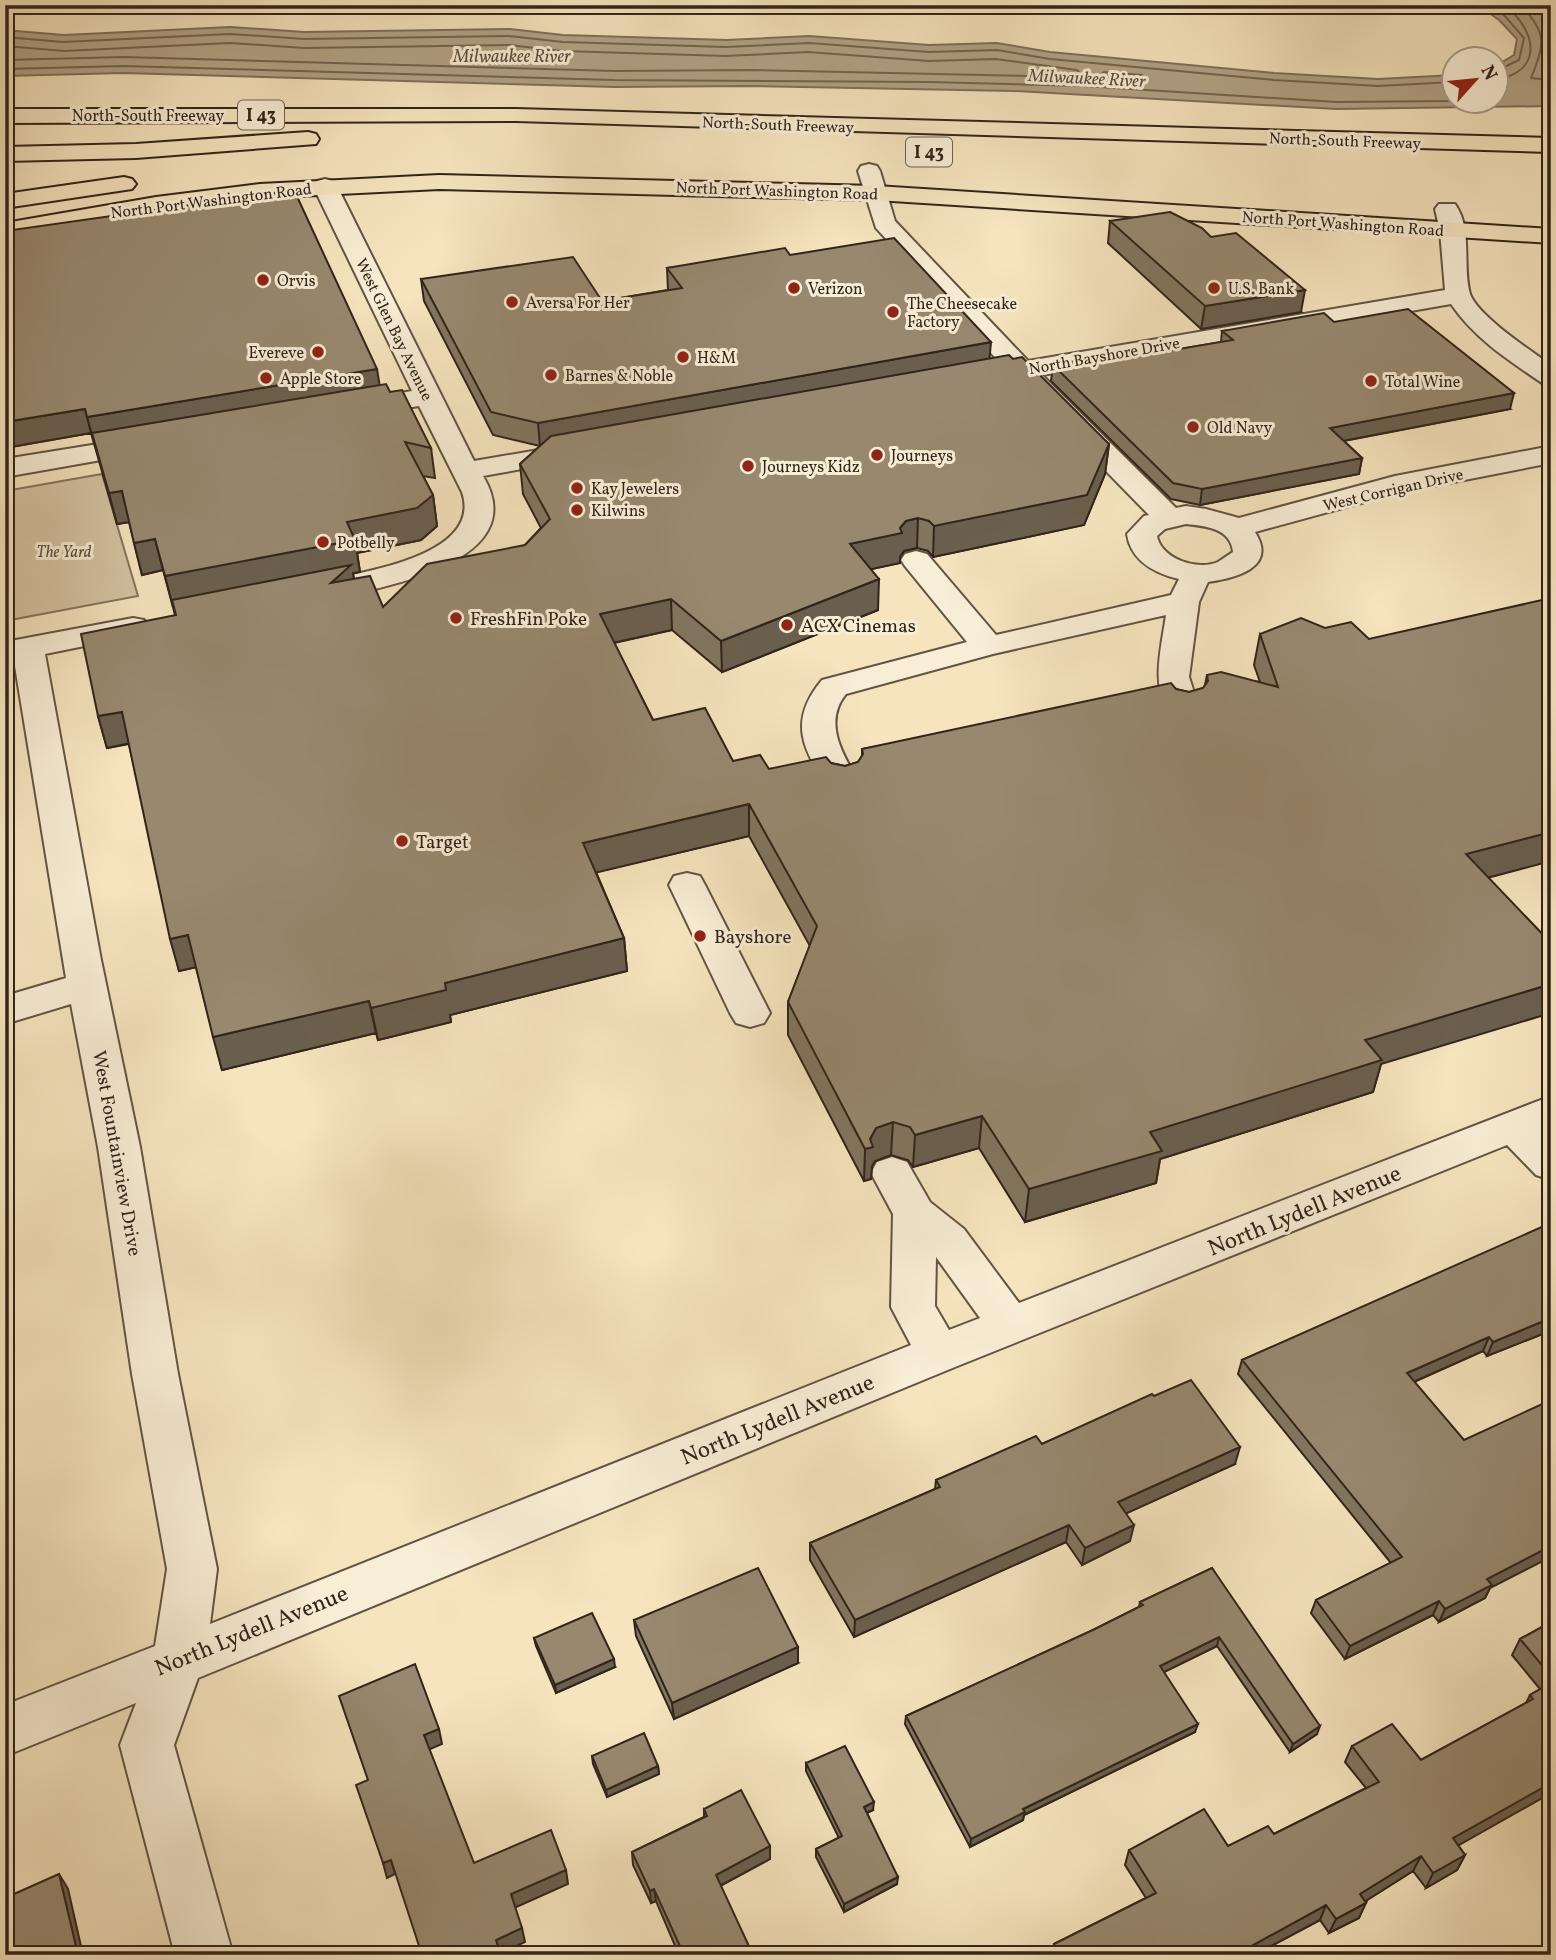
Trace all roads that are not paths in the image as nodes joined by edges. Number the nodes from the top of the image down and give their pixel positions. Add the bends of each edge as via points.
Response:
1 (5, 104) edge
2 (516, 115) junction
3 (5, 117) edge
4 (5, 139) edge
5 (308, 139) junction
6 (335, 139) dead end
7 (1551, 145) edge
8 (5, 154) edge
9 (872, 166) junction
10 (905, 173) dead end
11 (199, 176) dead end
12 (149, 181) dead end
13 (325, 186) junction
14 (1336, 200) dead end
15 (5, 201) edge
16 (1551, 214) edge
17 (1450, 220) junction
18 (5, 230) edge
19 (1551, 236) edge
20 (1458, 295) junction
21 (1022, 370) junction
22 (1551, 377) edge
23 (956, 383) edge
24 (428, 396) junction
25 (337, 412) edge
26 (174, 440) edge
27 (599, 447) edge
28 (1551, 454) edge
29 (5, 468) edge
30 (465, 471) junction
31 (1168, 517) junction
32 (1236, 528) junction
33 (916, 560) dead end
34 (1197, 573) junction
35 (290, 597) edge
36 (1183, 602) junction
37 (155, 623) edge
38 (988, 646) junction
39 (17, 650) edge
40 (1183, 710) edge
41 (844, 784) edge
42 (687, 886) dead end
43 (87, 985) junction
44 (5, 1010) edge
45 (750, 1013) dead end
46 (1532, 1119) edge
47 (1551, 1164) edge
48 (892, 1173) dead end
49 (915, 1214) junction
50 (1010, 1326) junction
51 (939, 1354) junction
52 (179, 1659) junction
53 (5, 1731) edge
54 (204, 1955) edge

1 - 2 main road
2 - 3 main road, North-South Freeway / I 43
2 - 7 main road, North-South Freeway / I 43
4 - 5 main road, North-South Freeway / I 43
5 - 6 main road, North-South Freeway / I 43
5 - 8 main road
9 - 10 main road, North Port Washington Road
9 - 11 main road, North Port Washington Road via 331,167
9 - 13 main road, North Port Washington Road
9 - 17 main road, North Port Washington Road via 1102,205
9 - 21 street via 884,223
12 - 15 main road, North Port Washington Road
13 - 18 main road, North Port Washington Road via 156,204
13 - 24 street, West Glen Bay Avenue
14 - 17 main road, North Port Washington Road
16 - 17 main road, North Port Washington Road
17 - 19 main road, North Port Washington Road
17 - 20 street
20 - 21 street, North Bayshore Drive
20 - 22 street via 1472,317
21 - 23 street, North Bayshore Drive
21 - 31 street
24 - 25 street
24 - 30 street, West Glen Bay Avenue
26 - 29 street
27 - 30 street
28 - 32 street, West Corrigan Drive via 1395,485
30 - 35 street via 481,508 471,530 448,552 384,579
31 - 32 street via 1204,516
31 - 34 street via 1144,529 1142,549 1164,566
32 - 34 street via 1249,546 1248,555 1230,569
33 - 38 street
34 - 36 street
36 - 38 street
36 - 40 street via 1173,677
37 - 39 street
38 - 41 street via 866,676 834,687 823,697 816,725
39 - 43 street, West Fountainview Drive
42 - 45 street
43 - 44 street
43 - 52 street, West Fountainview Drive via 192,1569
46 - 47 street
46 - 50 street, North Lydell Avenue
48 - 49 street
49 - 50 street via 949,1241
49 - 51 street via 913,1307
50 - 51 street, North Lydell Avenue
51 - 52 street, North Lydell Avenue
52 - 53 street, North Lydell Avenue
52 - 54 street, West Fountainview Drive via 147,1745

